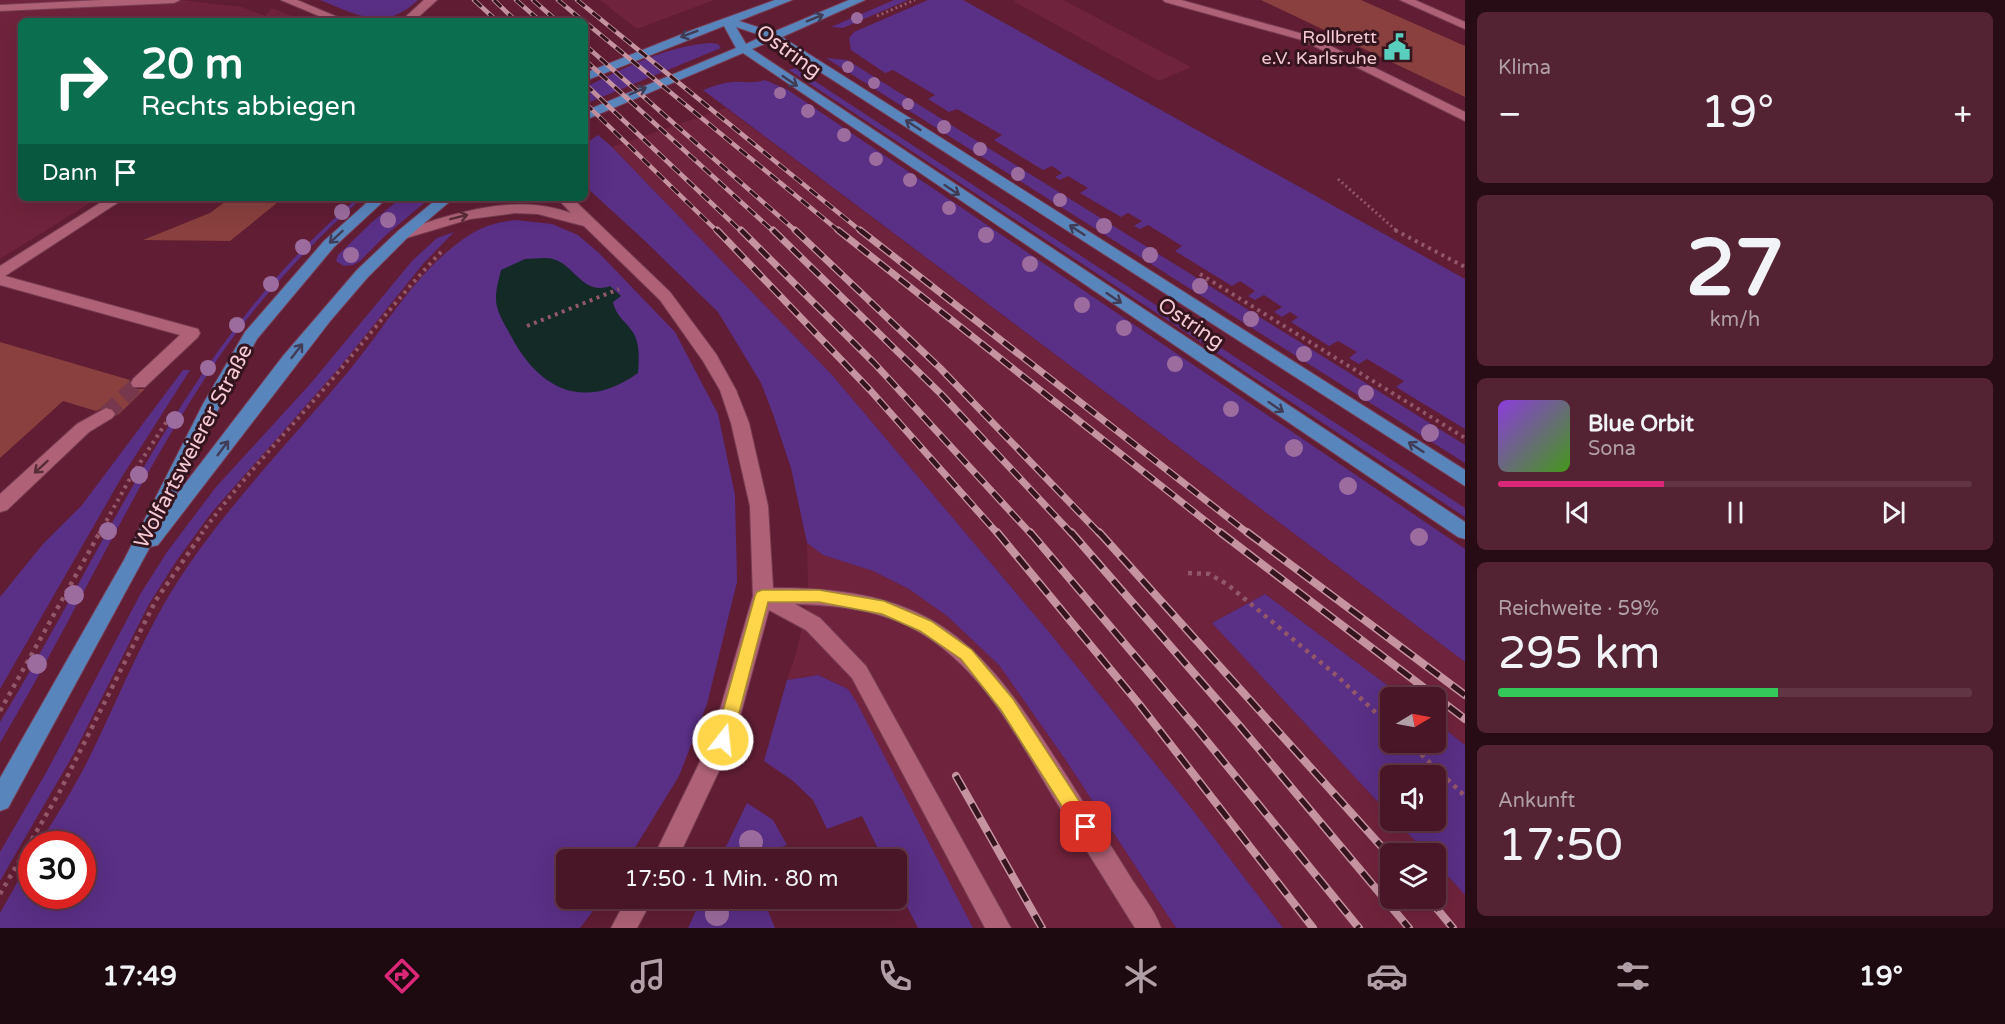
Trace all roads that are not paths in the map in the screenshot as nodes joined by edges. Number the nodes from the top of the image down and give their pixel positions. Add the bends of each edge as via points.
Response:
1 (174, 0) edge
2 (287, 0) edge
3 (431, 0) edge
4 (786, 0) edge
5 (859, 0) edge
6 (1169, 0) edge
7 (1406, 0) edge
8 (0, 8) edge
9 (332, 18) edge
10 (410, 18) edge
11 (729, 21) junction
12 (1465, 26) edge
13 (771, 35) junction
14 (742, 48) junction
15 (588, 76) edge
16 (588, 115) edge
17 (1465, 117) edge
18 (113, 201) edge
19 (377, 201) edge
20 (443, 201) edge
21 (567, 201) edge
22 (602, 234) junction
23 (403, 235) junction
24 (0, 273) edge
25 (0, 280) edge
26 (139, 383) tunnel mouth
27 (106, 414) tunnel mouth
28 (1465, 479) edge
29 (0, 506) edge
30 (1465, 532) edge
31 (131, 565) junction
32 (762, 596) junction
33 (0, 800) edge
34 (669, 849) edge
35 (634, 909) edge
36 (623, 928) edge
37 (999, 928) edge
38 (1149, 928) edge

1 - 8 street
2 - 9 street
3 - 10 street
4 - 11 main road
13 -> 5 main road
6 - 17 street via 1306,39
7 - 12 street
11 - 13 main road, Ostring
11 - 14 main road, Ostring via 730,31
11 -> 15 main road
13 - 14 main road
28 -> 13 main road, Ostring
16 -> 14 main road
14 -> 30 main road, Ostring
18 - 24 street
19 -> 31 main road, Wolfartsweierer Straße via 328,244 251,336
20 - 23 main road, Wolfartsweierer Straße
21 - 22 street
23 -> 22 street, Wolfartsweierer Straße via 484,212 530,209 571,216
22 - 32 street via 648,277 690,327 729,390 741,423 759,506
31 -> 23 main road, Wolfartsweierer Straße via 317,326
25 - 26 street via 192,333
27 -> 29 street via 83,428
31 - 33 main road, Wolfartsweierer Straße
32 - 34 street via 723,740
32 - 37 street via 813,624 859,672
32 - 38 street via 819,596 884,608 926,626 966,654 1007,705
35 - 36 street

